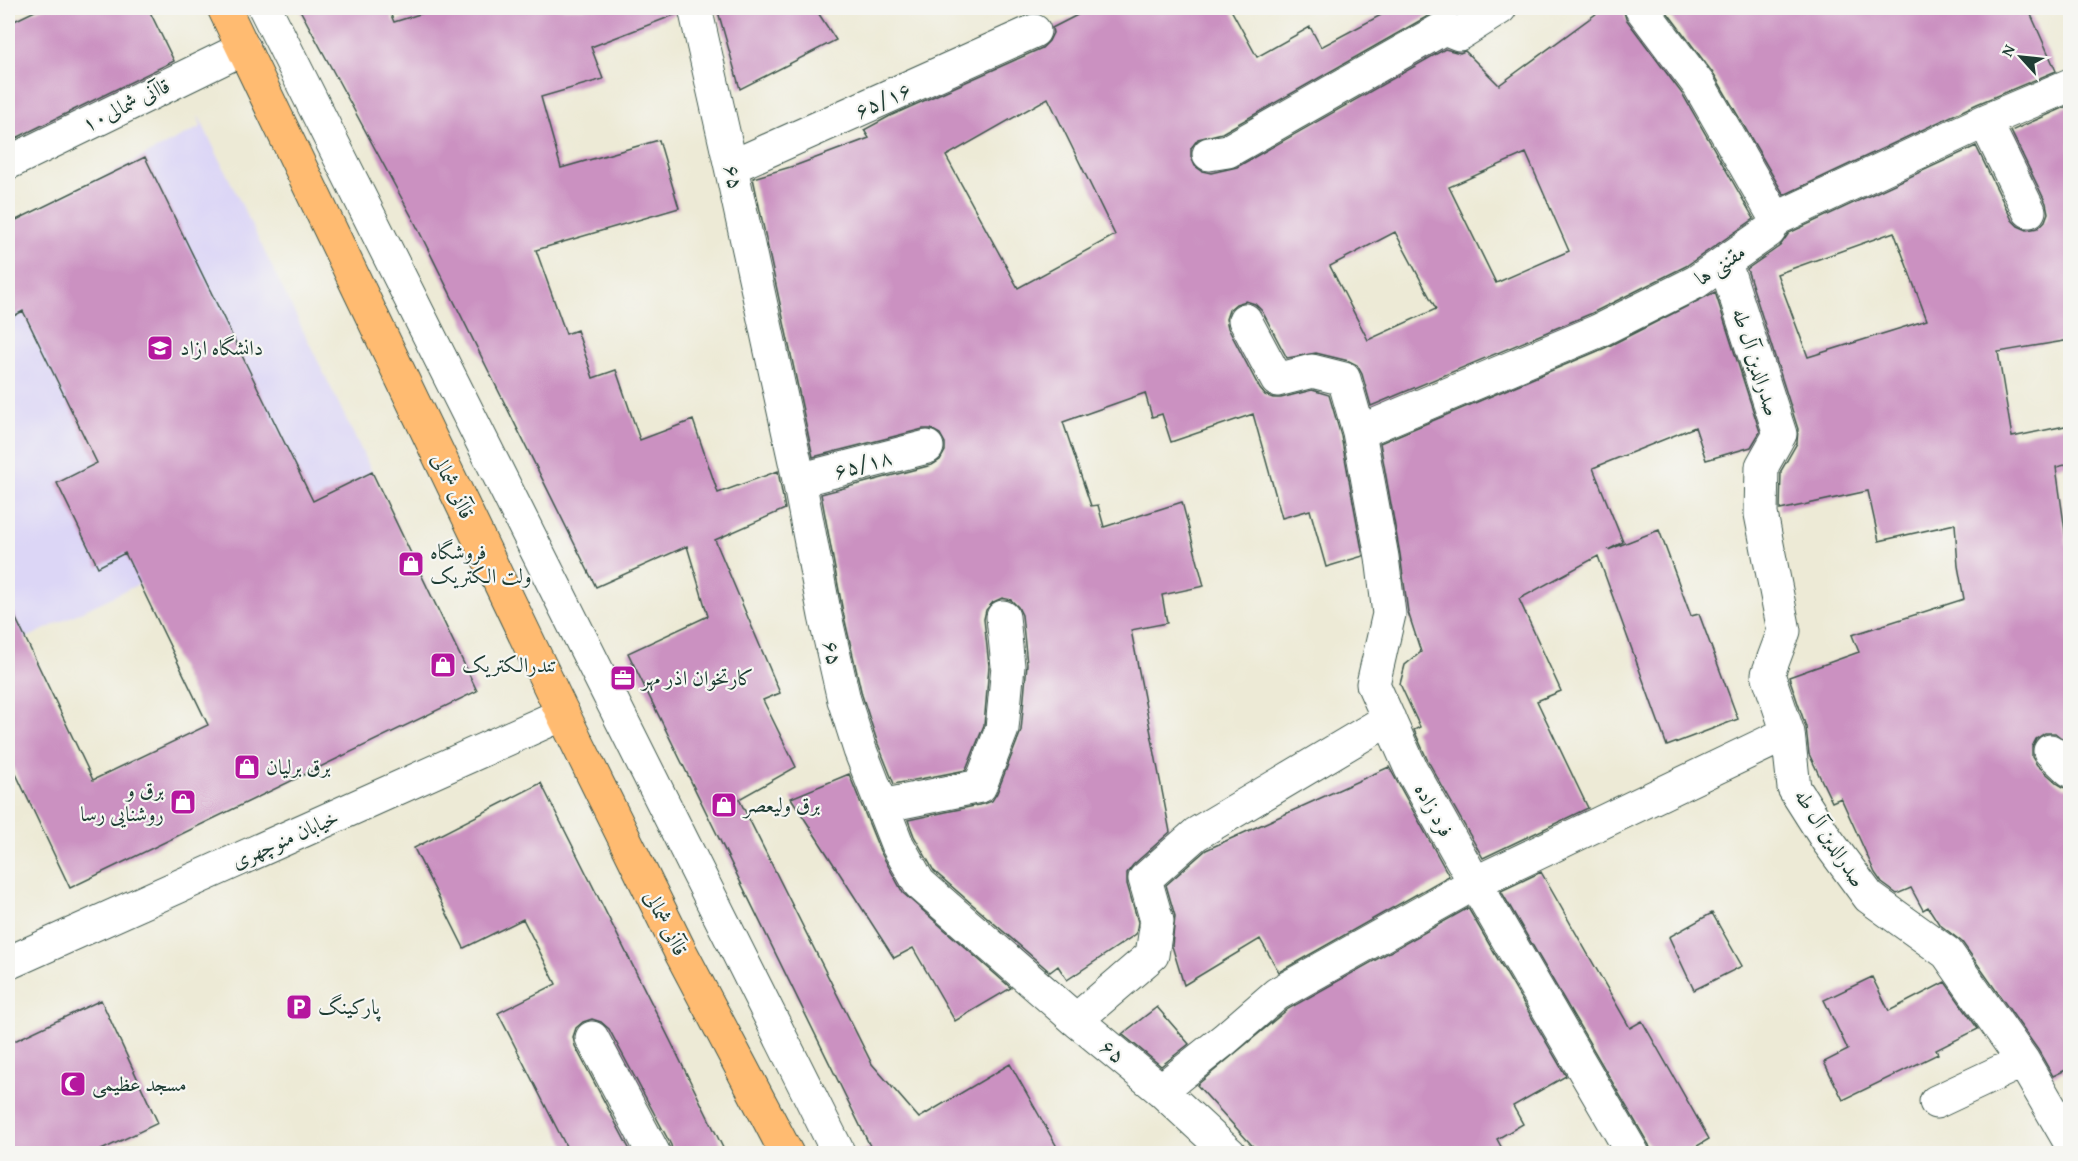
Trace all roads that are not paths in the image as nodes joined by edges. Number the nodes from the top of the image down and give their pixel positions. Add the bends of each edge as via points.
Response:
1 (224, 8) edge
2 (265, 8) edge
3 (695, 8) edge
4 (1500, 8) edge
5 (1641, 8) edge
6 (1034, 31) dead end
7 (244, 48) junction
8 (2070, 85) edge
9 (1985, 121) junction
10 (1209, 154) dead end
11 (8, 163) edge
12 (731, 167) junction
13 (2029, 211) dead end
14 (1776, 219) junction
15 (1725, 263) junction
16 (1245, 320) dead end
17 (1359, 432) junction
18 (927, 447) dead end
19 (799, 480) junction
20 (1003, 617) dead end
21 (563, 714) junction
22 (1389, 719) junction
23 (1788, 733) junction
24 (882, 806) junction
25 (1475, 883) junction
26 (8, 963) edge
27 (1076, 1020) junction
28 (592, 1038) dead end
29 (2023, 1061) junction
30 (1161, 1090) junction
31 (1936, 1102) dead end
32 (2070, 1142) edge
33 (654, 1154) edge
34 (787, 1154) edge
35 (839, 1154) edge
36 (1230, 1154) edge
37 (1633, 1154) edge

1 - 7 main road, قاآنی شمالی
2 - 35 street
3 - 12 street, ۶۵
4 - 10 street via 1459,34 1444,28 1228,151
5 - 14 street via 1699,86
6 - 12 street, ۶۵/۱۶
7 - 11 street, قاآنی شمالی۱۰
7 - 21 main road, قاآنی شمالی
8 - 9 street, مقننی ها
9 - 13 street
9 - 14 street, مقننی ها
12 - 19 street, ۶۵
14 - 15 street, مقننی ها via 1769,231
15 - 17 street, مقننی ها via 1696,282 1598,331
15 - 23 street, صدرالدین آل طه via 1779,434 1762,466 1761,514 1784,631 1768,674
16 - 17 street, فرد زاده via 1277,380 1312,371 1344,379
17 - 22 street, فرد زاده via 1389,614 1373,684
18 - 19 street, ۶۵/۱۸
19 - 24 street, ۶۵ via 844,700
20 - 24 street via 1008,666 1002,729 980,786
21 - 26 street, خیابان منوچهری
21 - 34 main road, قاآنی شمالی via 680,951
22 - 25 street, فرد زاده via 1411,768
22 - 27 street via 1196,834 1145,879 1157,921 1152,955
23 - 25 street
23 - 29 street, صدرالدین آل طه via 1794,788 1827,840 1869,897 1947,953
24 - 27 street, ۶۵ via 919,883
25 - 30 street via 1278,994
25 - 37 street, فرد زاده
27 - 30 street, ۶۵
28 - 33 street
29 - 31 street
29 - 32 street, صدرالدین آل طه
30 - 36 street, ۶۵

